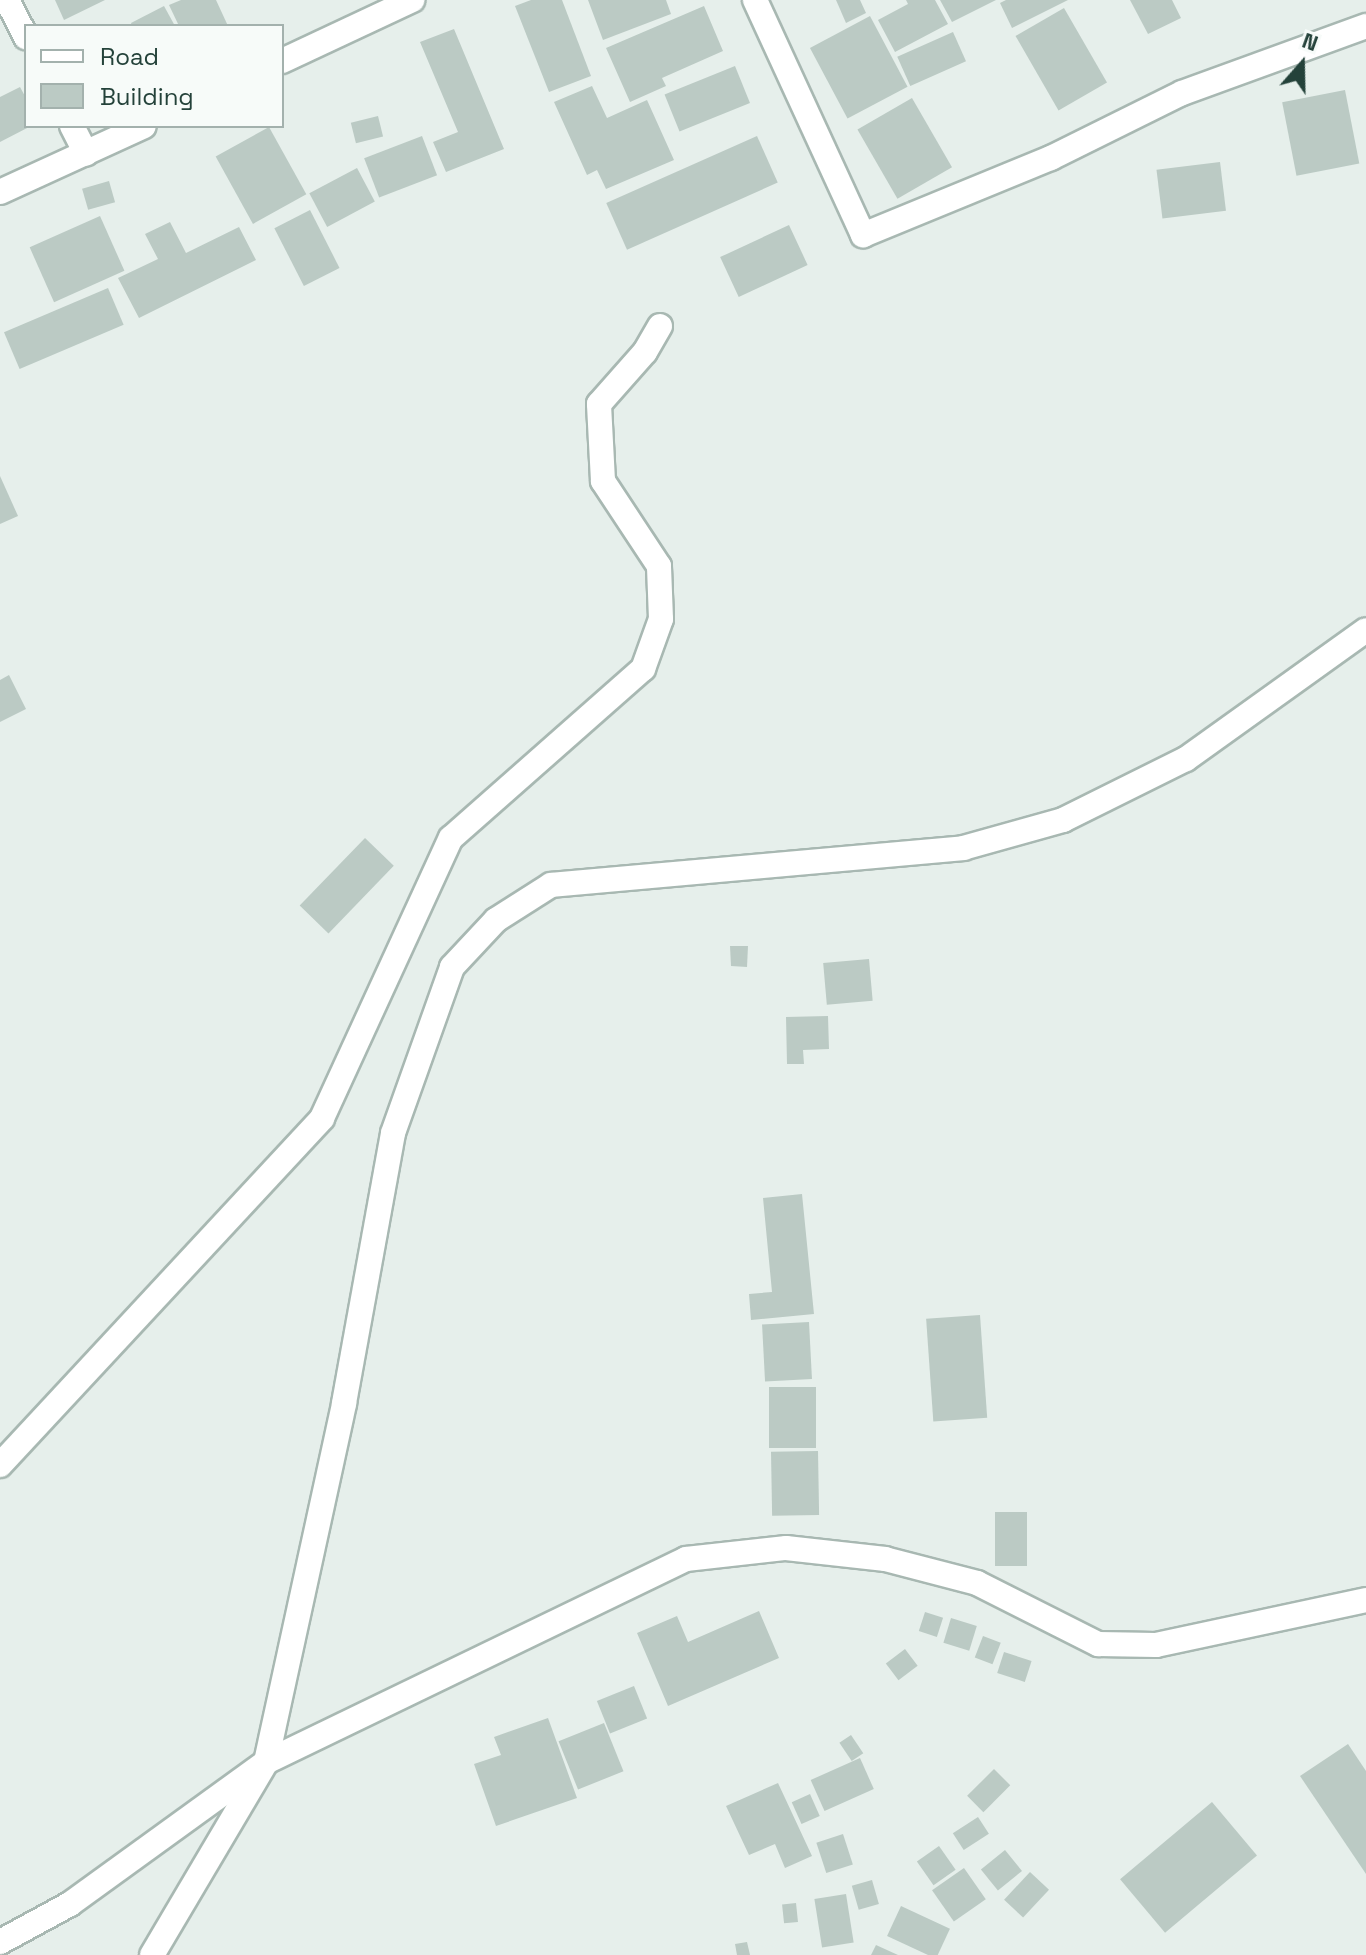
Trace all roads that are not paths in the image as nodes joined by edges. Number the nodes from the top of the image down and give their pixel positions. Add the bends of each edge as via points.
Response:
1 (7, 0) edge
2 (755, 0) edge
3 (407, 1) edge
4 (1366, 26) edge
5 (24, 33) edge
6 (284, 60) edge
7 (73, 128) edge
8 (140, 128) edge
9 (86, 154) junction
10 (0, 192) edge
11 (660, 326) dead end
12 (1366, 630) edge
13 (0, 1465) edge
14 (1366, 1600) edge
15 (266, 1762) junction
16 (0, 1942) edge
17 (152, 1955) edge

1 - 5 street
2 - 4 street via 863,235 1051,158 1182,93
3 - 6 street
7 - 9 street
8 - 9 street
9 - 10 street
11 - 13 street via 645,352 599,404 603,481 659,566 661,619 643,669 451,838 322,1118
12 - 15 street via 1186,759 1063,820 963,848 551,885 496,920 452,967 393,1133 344,1403
14 - 15 street via 1156,1645 1098,1644 977,1583 885,1559 786,1548 686,1559
15 - 16 street via 70,1904
15 - 17 street

